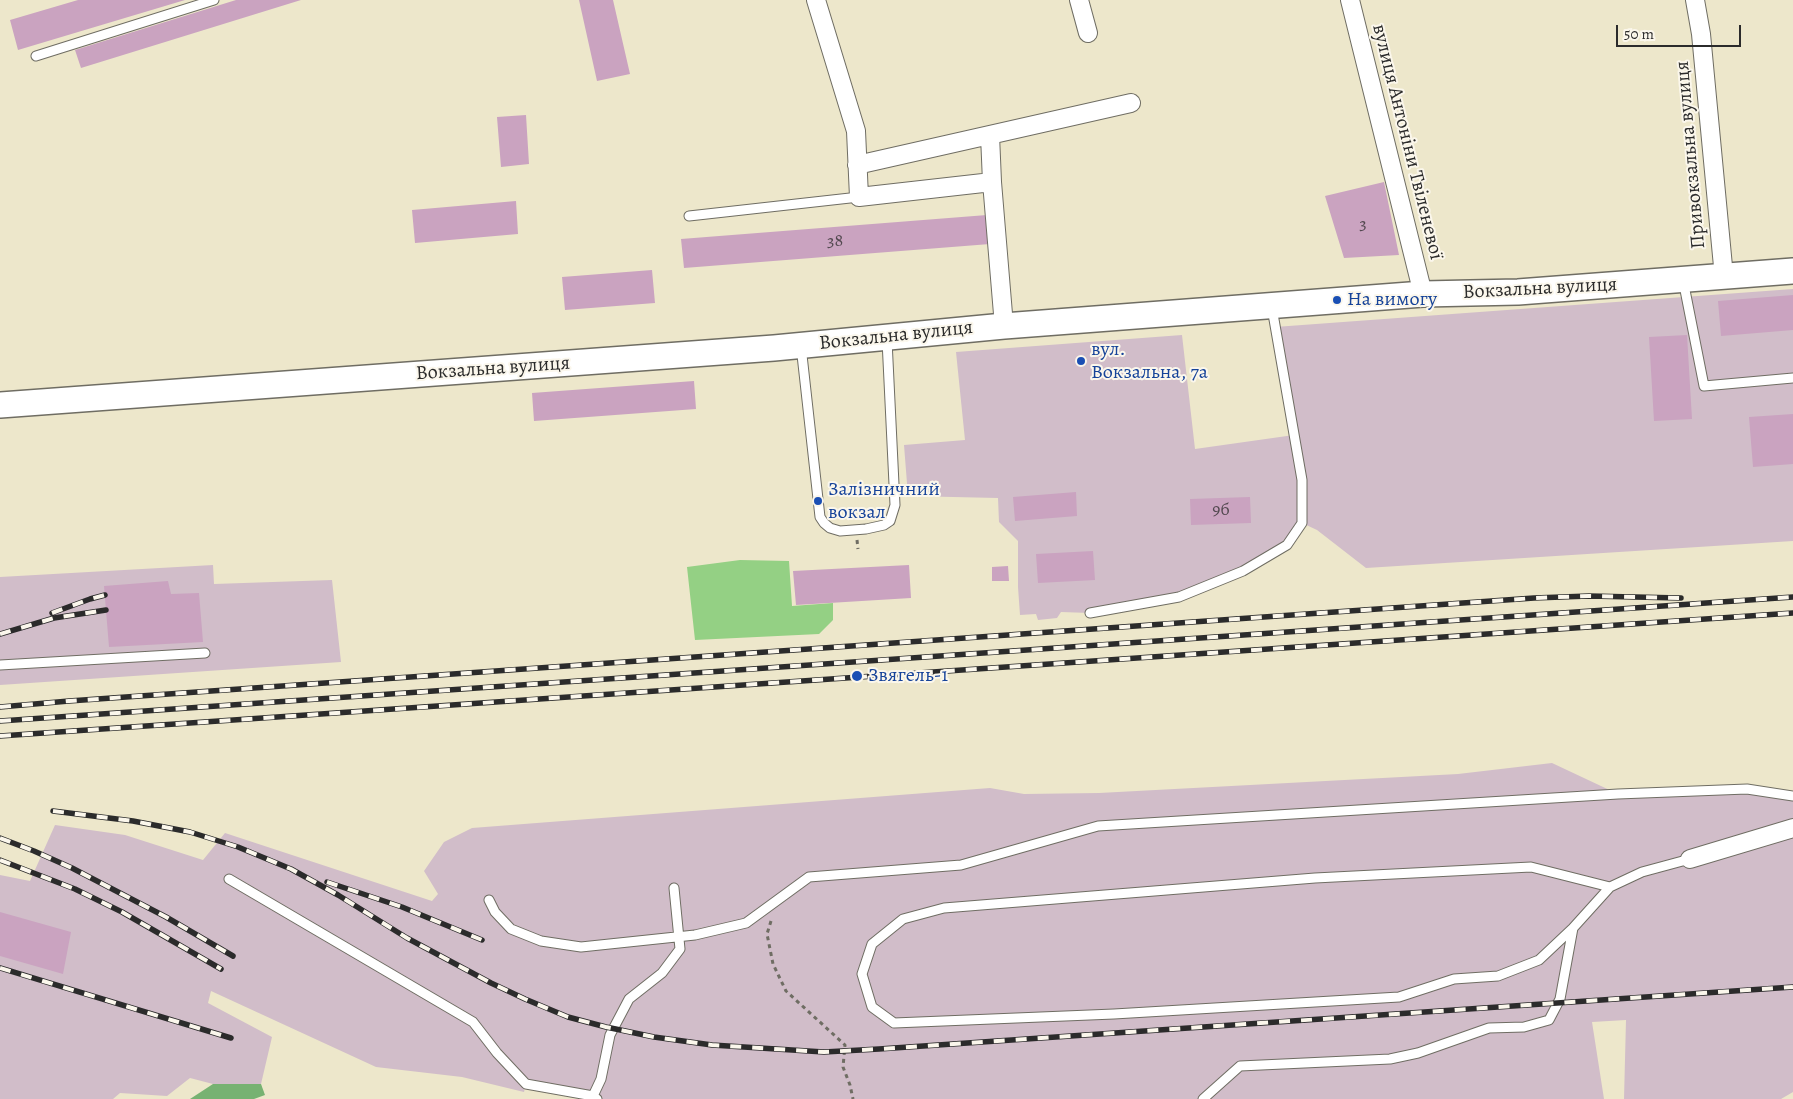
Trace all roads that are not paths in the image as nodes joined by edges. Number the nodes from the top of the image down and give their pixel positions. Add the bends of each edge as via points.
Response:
1 (214, 0) edge
2 (816, 0) edge
3 (1079, 0) edge
4 (1350, 0) edge
5 (1695, 0) edge
6 (1088, 33) dead end
7 (36, 56) dead end
8 (1132, 103) dead end
9 (990, 135) junction
10 (857, 165) junction
11 (992, 182) junction
12 (859, 197) junction
13 (689, 216) dead end
14 (1793, 271) edge
15 (1724, 277) junction
16 (1683, 280) junction
17 (1422, 294) junction
18 (1272, 305) junction
19 (1004, 326) junction
20 (887, 338) junction
21 (802, 346) junction
22 (1793, 378) edge
23 (0, 405) edge
24 (1090, 613) dead end
25 (206, 653) dead end
26 (0, 665) edge
27 (1793, 796) edge
28 (1793, 828) edge
29 (1690, 859) joint
30 (229, 879) dead end
31 (1610, 886) junction
32 (674, 888) dead end
33 (489, 900) dead end
34 (1573, 928) junction
35 (679, 937) junction
36 (595, 1098) edge
37 (1203, 1098) edge

1 - 7 lane
2 - 10 street via 856,131
3 - 6 street
4 - 17 street, вулиця Антоніни Твіленевої
5 - 15 street, Привокзальна вулиця
8 - 9 street
9 - 10 street
9 - 11 street
10 - 12 street
11 - 12 street
11 - 19 street
12 - 13 lane
14 - 15 street, Вокзальна вулиця
15 - 16 street, Вокзальна вулиця
16 - 17 street, Вокзальна вулиця via 1518,292
16 - 22 lane via 1704,386
17 - 18 street, Вокзальна вулиця
18 - 19 street, Вокзальна вулиця
18 - 24 lane via 1302,480 1302,523 1287,545 1243,571 1179,597
19 - 20 street, Вокзальна вулиця
20 - 21 street, Вокзальна вулиця
20 - 21 lane via 895,505 890,521 866,529 840,531 824,524 820,517
21 - 23 street, Вокзальна вулиця
25 - 26 lane
27 - 35 lane via 1747,789 1618,794 1098,826 961,864 809,877 746,923
28 - 29 street
29 - 31 lane via 1642,872
30 - 36 lane via 473,1022 526,1084
31 - 34 lane
31 - 34 lane via 1530,867 1315,878 944,908 903,919 872,944 862,974 872,1007 894,1023 1399,997 1454,979 1498,976 1538,960
32 - 35 lane
33 - 35 lane via 494,912 511,929 541,941 581,948
34 - 37 lane via 1560,999 1549,1020 1524,1027 1489,1028 1390,1059 1240,1066
35 - 36 lane via 680,949 662,972 629,999 610,1035

